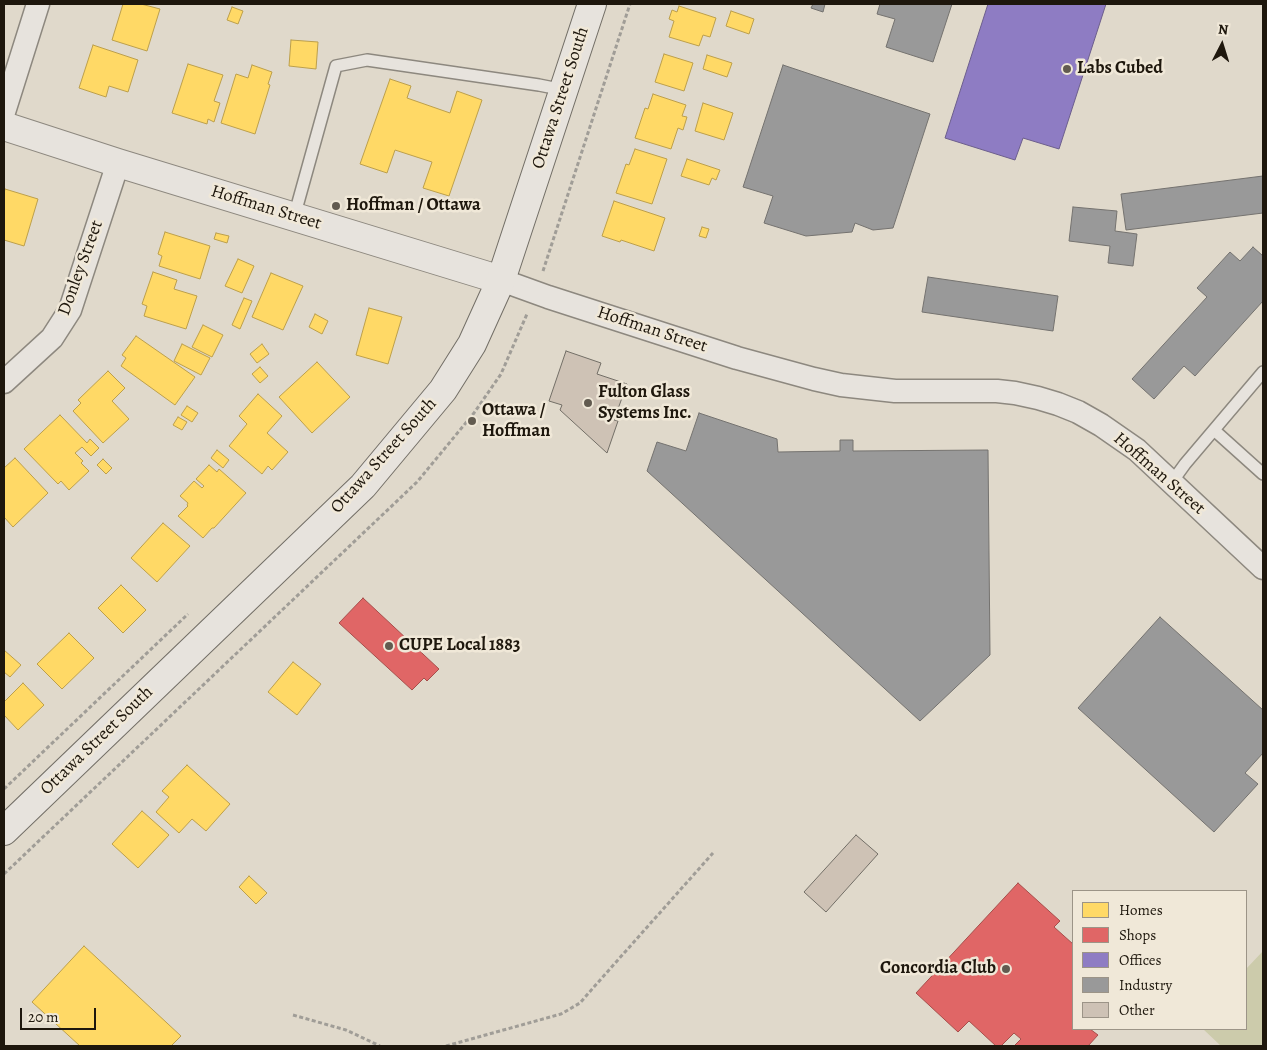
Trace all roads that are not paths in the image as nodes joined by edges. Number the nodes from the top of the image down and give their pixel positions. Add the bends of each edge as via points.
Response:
1 (38, 4) edge
2 (592, 4) edge
3 (564, 90) junction
4 (4, 112) edge
5 (4, 126) edge
6 (118, 163) junction
7 (294, 217) junction
8 (501, 280) junction
9 (1263, 372) edge
10 (4, 382) edge
11 (1214, 430) junction
12 (1263, 474) edge
13 (1172, 482) junction
14 (1263, 568) edge
15 (4, 831) edge

1 - 4 street
2 - 3 main road, Ottawa Street South
3 - 7 lane via 367,60 336,66
3 - 8 main road, Ottawa Street South
5 - 6 main road, Hoffman Street
6 - 7 main road, Hoffman Street
6 - 10 street, Donley Street via 70,310 52,338
7 - 8 main road, Hoffman Street
8 - 13 street, Hoffman Street via 737,358 841,385 895,391 997,391 1038,398 1101,425 1137,450
8 - 15 main road, Ottawa Street South via 472,344 443,390 363,486
9 - 11 lane
11 - 12 lane
11 - 13 lane
13 - 14 street, Hoffman Street

